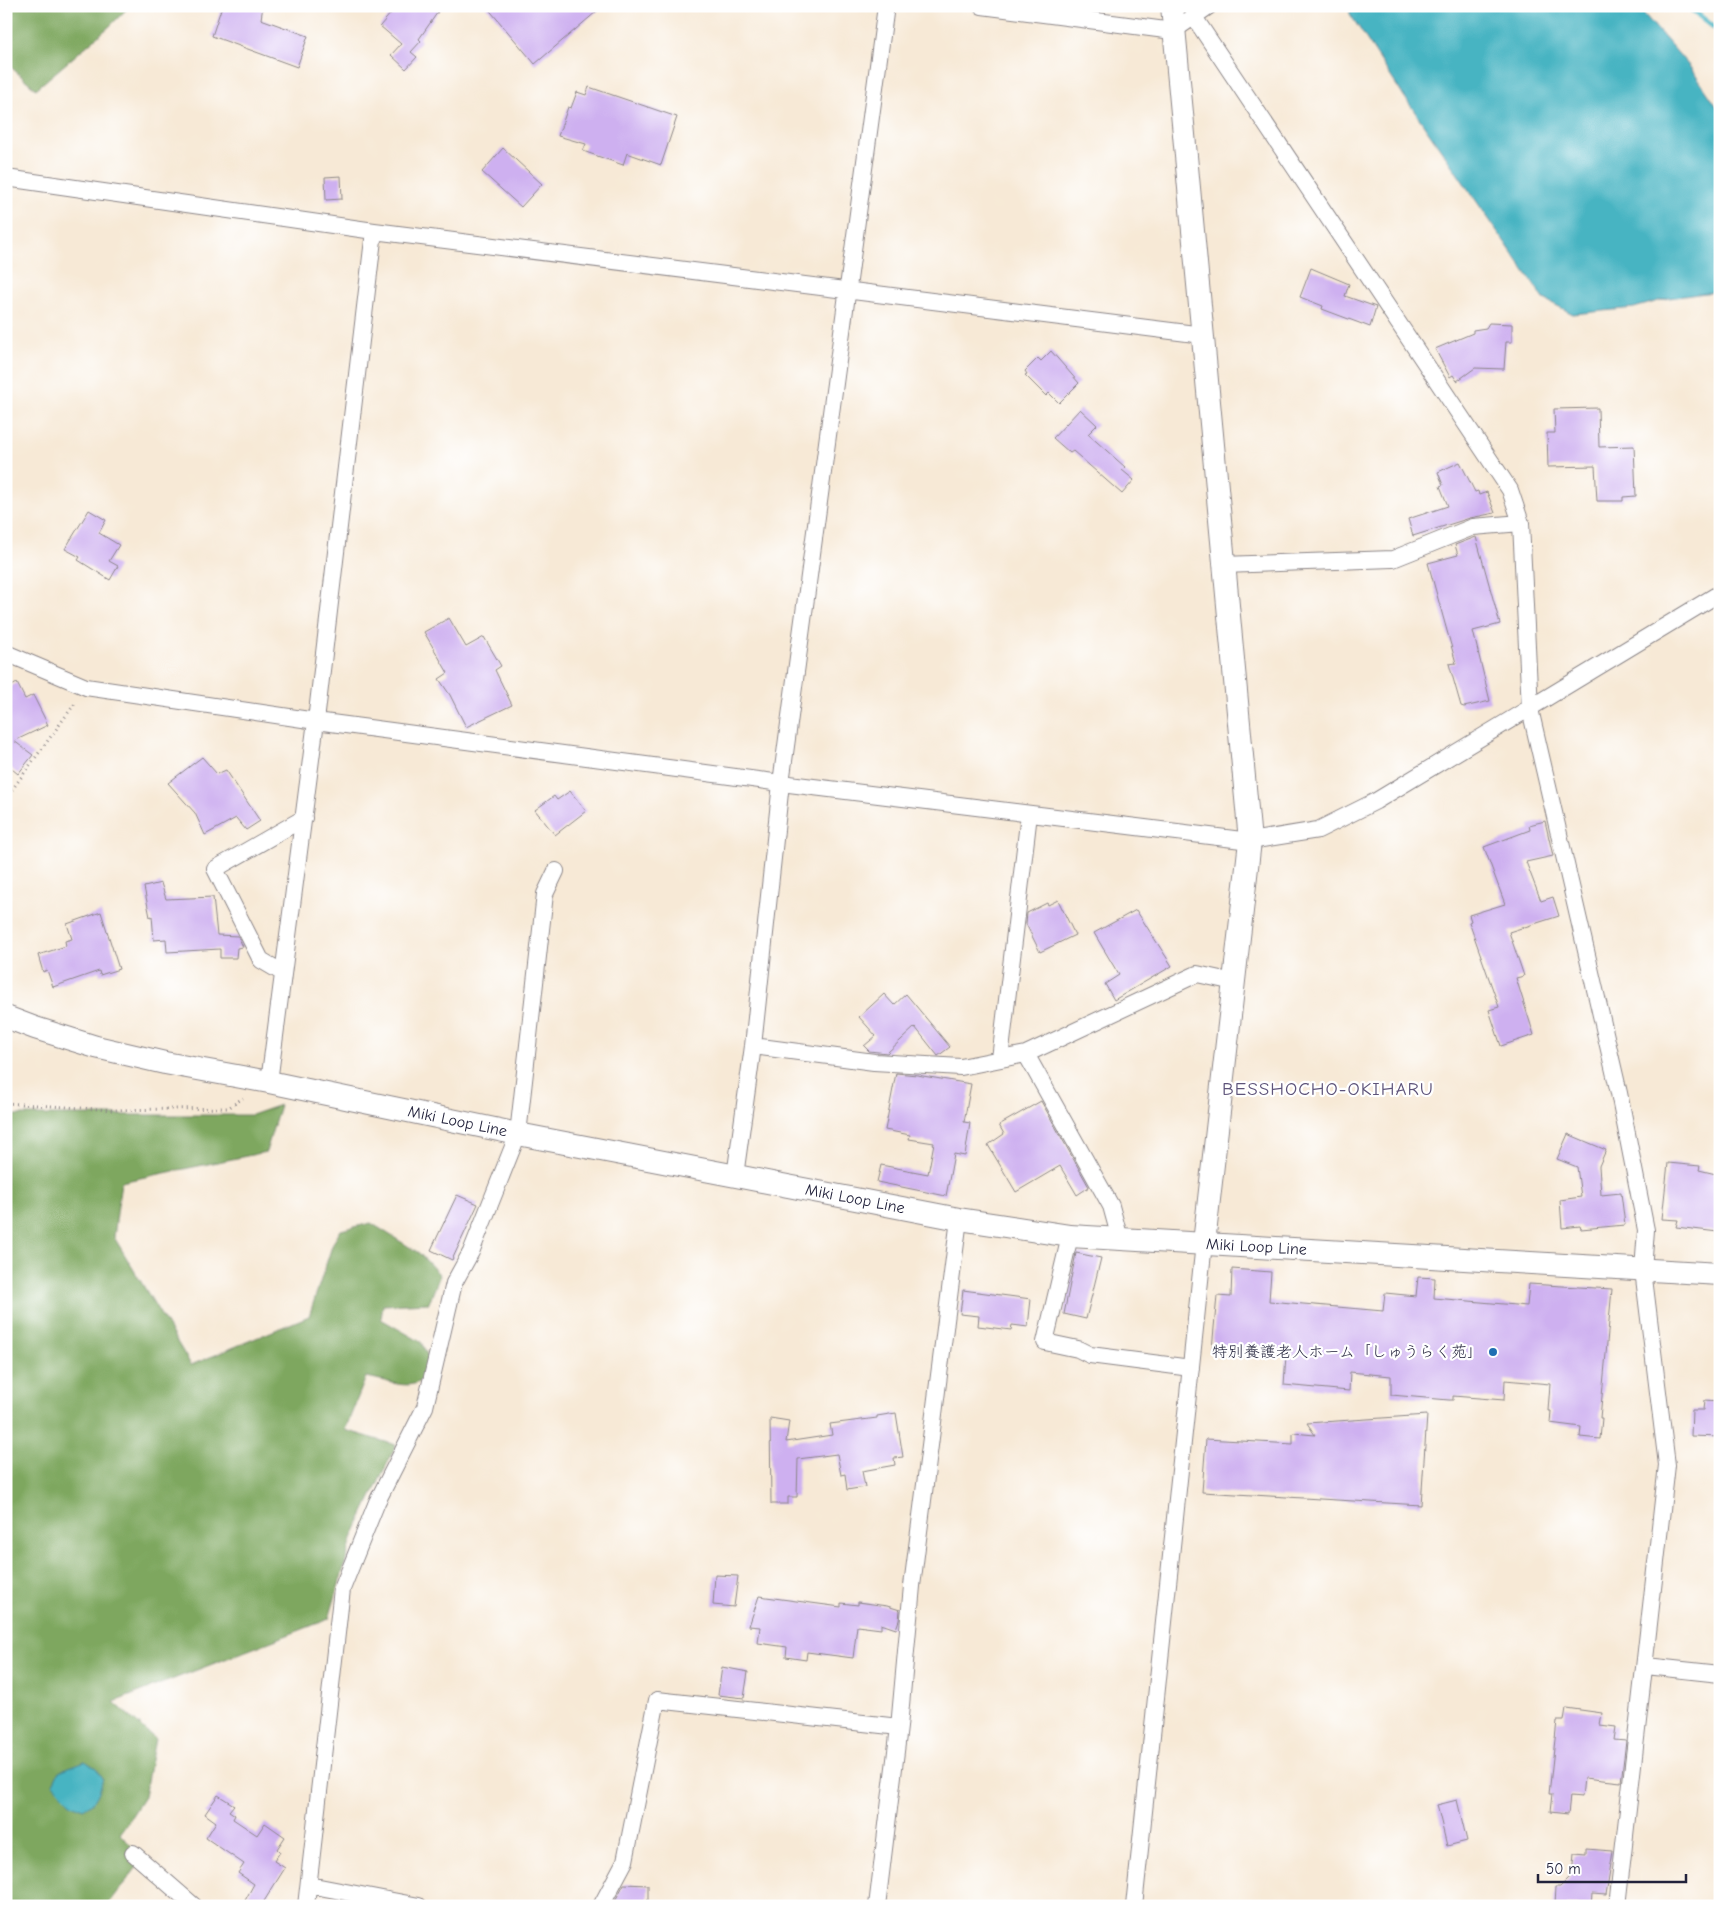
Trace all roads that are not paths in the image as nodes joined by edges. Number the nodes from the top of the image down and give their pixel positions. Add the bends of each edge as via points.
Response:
1 (886, 6) edge
2 (982, 6) edge
3 (1172, 6) edge
4 (1209, 6) edge
5 (1194, 17) junction
6 (1173, 31) junction
7 (6, 178) edge
8 (374, 231) junction
9 (848, 291) junction
10 (1202, 335) junction
11 (1520, 523) junction
12 (1224, 565) junction
13 (1720, 593) edge
14 (6, 653) edge
15 (1530, 709) junction
16 (316, 721) junction
17 (781, 783) junction
18 (1029, 814) junction
19 (304, 818) junction
20 (1250, 842) junction
21 (556, 871) dead end
22 (283, 973) junction
23 (1234, 982) junction
24 (6, 1017) edge
25 (753, 1046) junction
26 (1026, 1054) junction
27 (1000, 1059) junction
28 (269, 1082) junction
29 (518, 1134) junction
30 (735, 1176) junction
31 (959, 1219) junction
32 (1070, 1236) junction
33 (1120, 1239) junction
34 (1204, 1243) junction
35 (1643, 1270) junction
36 (1720, 1274) edge
37 (1191, 1368) junction
38 (1646, 1666) junction
39 (1720, 1674) edge
40 (898, 1727) junction
41 (133, 1853) dead end
42 (309, 1885) junction
43 (194, 1906) edge
44 (306, 1906) edge
45 (419, 1906) edge
46 (601, 1906) edge
47 (877, 1906) edge
48 (1134, 1906) edge
49 (1617, 1906) edge

1 - 9 street
2 - 6 street
3 - 6 main road
4 - 5 street
5 - 6 street
5 - 11 street via 1510,490
6 - 10 main road
7 - 8 street
8 - 9 street
8 - 16 street
9 - 10 street
9 - 17 street
10 - 12 main road
11 - 12 street via 1473,527 1393,559
11 - 15 street
12 - 20 main road
13 - 15 street
14 - 16 street via 86,687
15 - 20 street via 1376,801 1318,830
15 - 35 street via 1619,1093 1646,1230
16 - 17 street
16 - 19 street
17 - 18 street
17 - 25 street
18 - 20 street
18 - 27 street
19 - 22 street
19 - 22 street via 215,869 261,960
20 - 23 main road
21 - 29 street via 545,894
22 - 28 street
23 - 26 street via 1197,974
23 - 34 main road
24 - 28 main road, Miki Loop Line via 96,1047
25 - 27 street via 874,1062 961,1067
25 - 30 street
26 - 27 street
26 - 33 street via 1111,1206
28 - 29 main road, Miki Loop Line
29 - 30 main road, Miki Loop Line
29 - 42 street via 471,1252 454,1283 425,1408 376,1502 342,1589
30 - 31 main road, Miki Loop Line
31 - 32 main road, Miki Loop Line
31 - 40 street via 912,1586
32 - 33 main road, Miki Loop Line
32 - 37 street via 1045,1342 1090,1355
33 - 34 main road, Miki Loop Line
34 - 35 main road, Miki Loop Line
34 - 37 street
35 - 36 main road, Miki Loop Line
35 - 38 street via 1667,1465
37 - 48 street
38 - 39 street
38 - 49 street
40 - 46 street via 657,1700 625,1861
40 - 47 street
41 - 43 street
42 - 44 street
42 - 45 street

